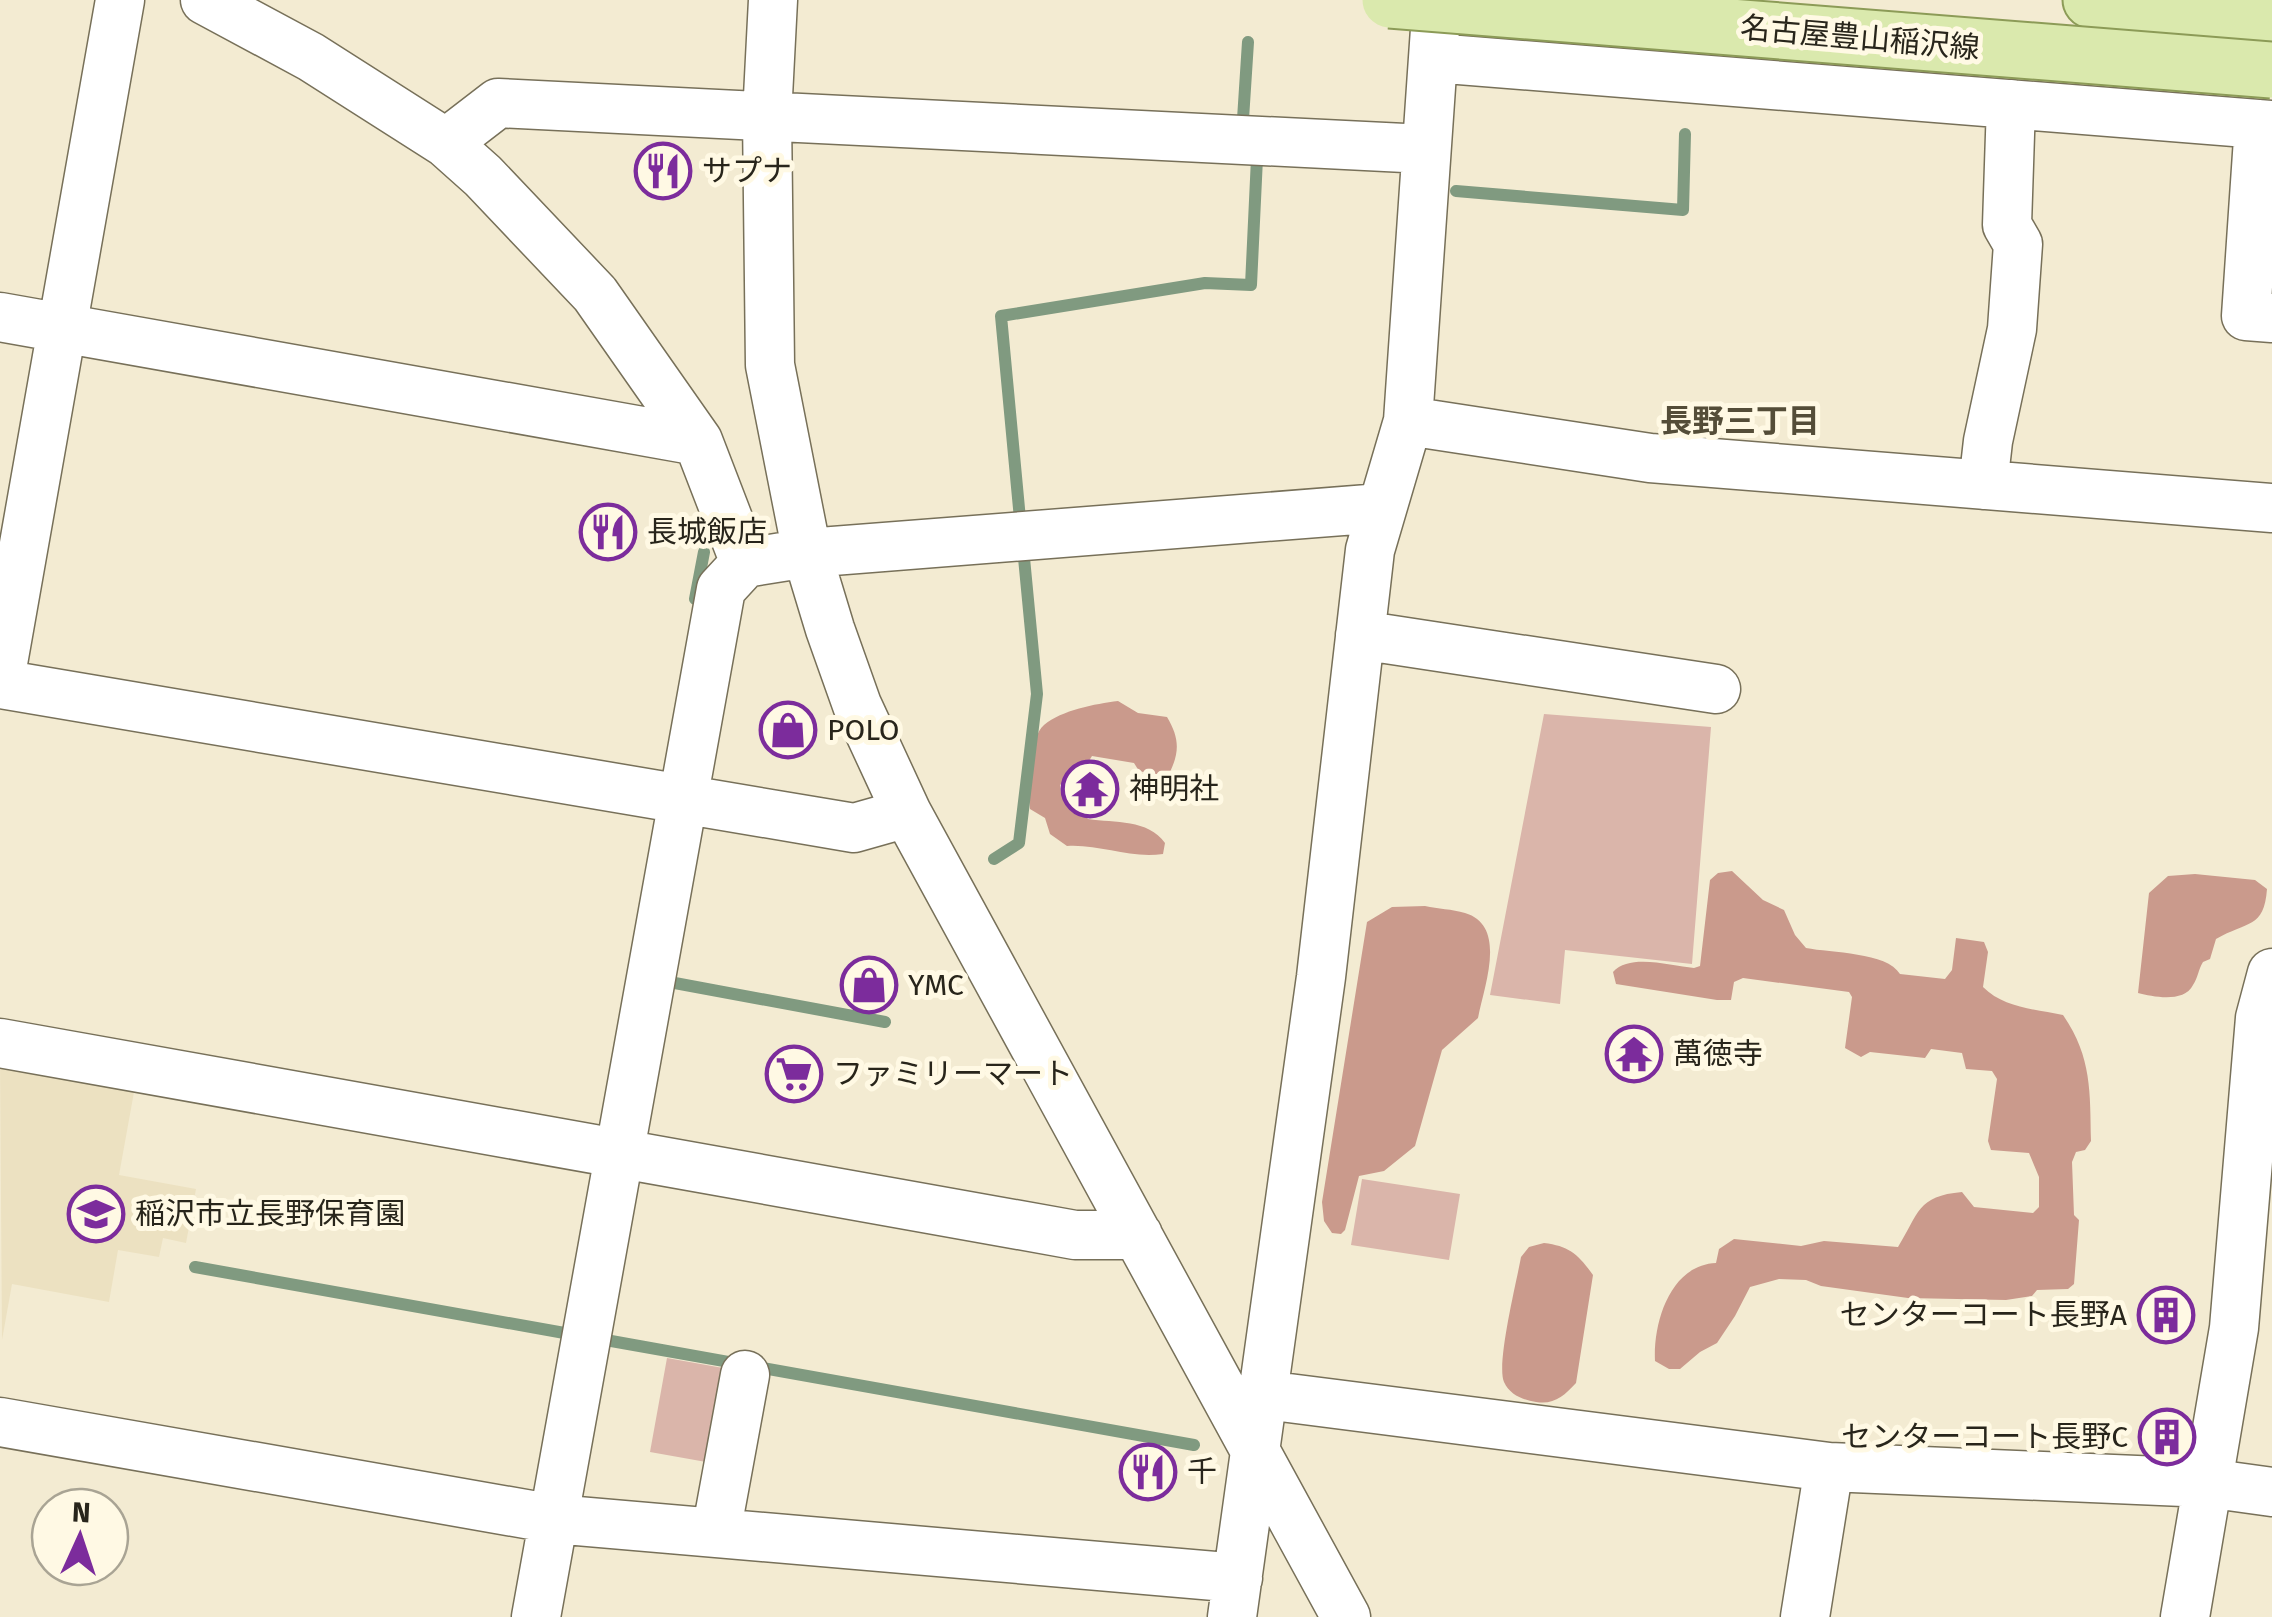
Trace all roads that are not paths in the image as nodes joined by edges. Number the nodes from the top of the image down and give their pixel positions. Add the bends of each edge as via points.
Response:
1 (120, 0) edge
2 (205, 0) edge
3 (773, 0) edge
4 (1390, 0) edge
5 (1437, 0) edge
6 (2092, 0) edge
7 (2272, 15) edge
8 (1434, 58) junction
9 (2272, 70) edge
10 (2011, 104) junction
11 (767, 116) junction
12 (2265, 124) edge
13 (446, 142) junction
14 (1425, 149) junction
15 (0, 316) edge
16 (2272, 318) edge
17 (63, 328) junction
18 (1408, 422) junction
19 (698, 441) junction
20 (1983, 485) junction
21 (1381, 508) junction
22 (2272, 508) edge
23 (808, 553) junction
24 (746, 563) junction
25 (1360, 635) junction
26 (0, 682) edge
27 (1716, 689) dead end
28 (683, 799) junction
29 (907, 813) junction
30 (2272, 973) edge
31 (0, 1043) edge
32 (619, 1154) junction
33 (2258, 1180) edge
34 (1138, 1235) junction
35 (745, 1375) dead end
36 (1264, 1395) junction
37 (0, 1422) edge
38 (1256, 1452) junction
39 (1830, 1467) junction
40 (2207, 1483) junction
41 (2272, 1492) edge
42 (554, 1519) junction
43 (716, 1534) junction
44 (1235, 1598) edge
45 (536, 1617) edge
46 (1346, 1617) edge
47 (1804, 1617) edge
48 (2185, 1617) edge

1 - 17 street
2 - 13 street
3 - 11 street
4 - 9 main road, 名古屋豊山稲沢線, bridge
5 - 8 street
6 - 7 main road
8 - 10 street
8 - 14 street
10 - 12 street
10 - 20 street via 2007,225 2018,244 2012,329
11 - 13 street via 498,103
11 - 14 street
11 - 23 street via 770,366
12 - 16 street via 2246,316
13 - 19 street via 595,294
14 - 18 street
15 - 17 street
17 - 19 street
17 - 26 street
18 - 20 street via 1650,458
18 - 21 street
19 - 24 street
20 - 22 street
21 - 23 street
21 - 25 street
23 - 24 street
23 - 29 street via 857,705
24 - 28 street via 721,588
25 - 27 street
25 - 36 street
26 - 28 street
28 - 29 street via 854,828
28 - 32 street
29 - 34 street
30 - 33 street via 2260,1018
31 - 32 street
32 - 34 street via 1075,1236
32 - 42 street
33 - 40 street
34 - 38 street
35 - 43 street
36 - 38 street
36 - 39 street
37 - 42 street
38 - 44 street
38 - 46 street
39 - 40 street
39 - 47 street
40 - 41 street
40 - 48 street
42 - 43 street
42 - 45 street
43 - 44 street

